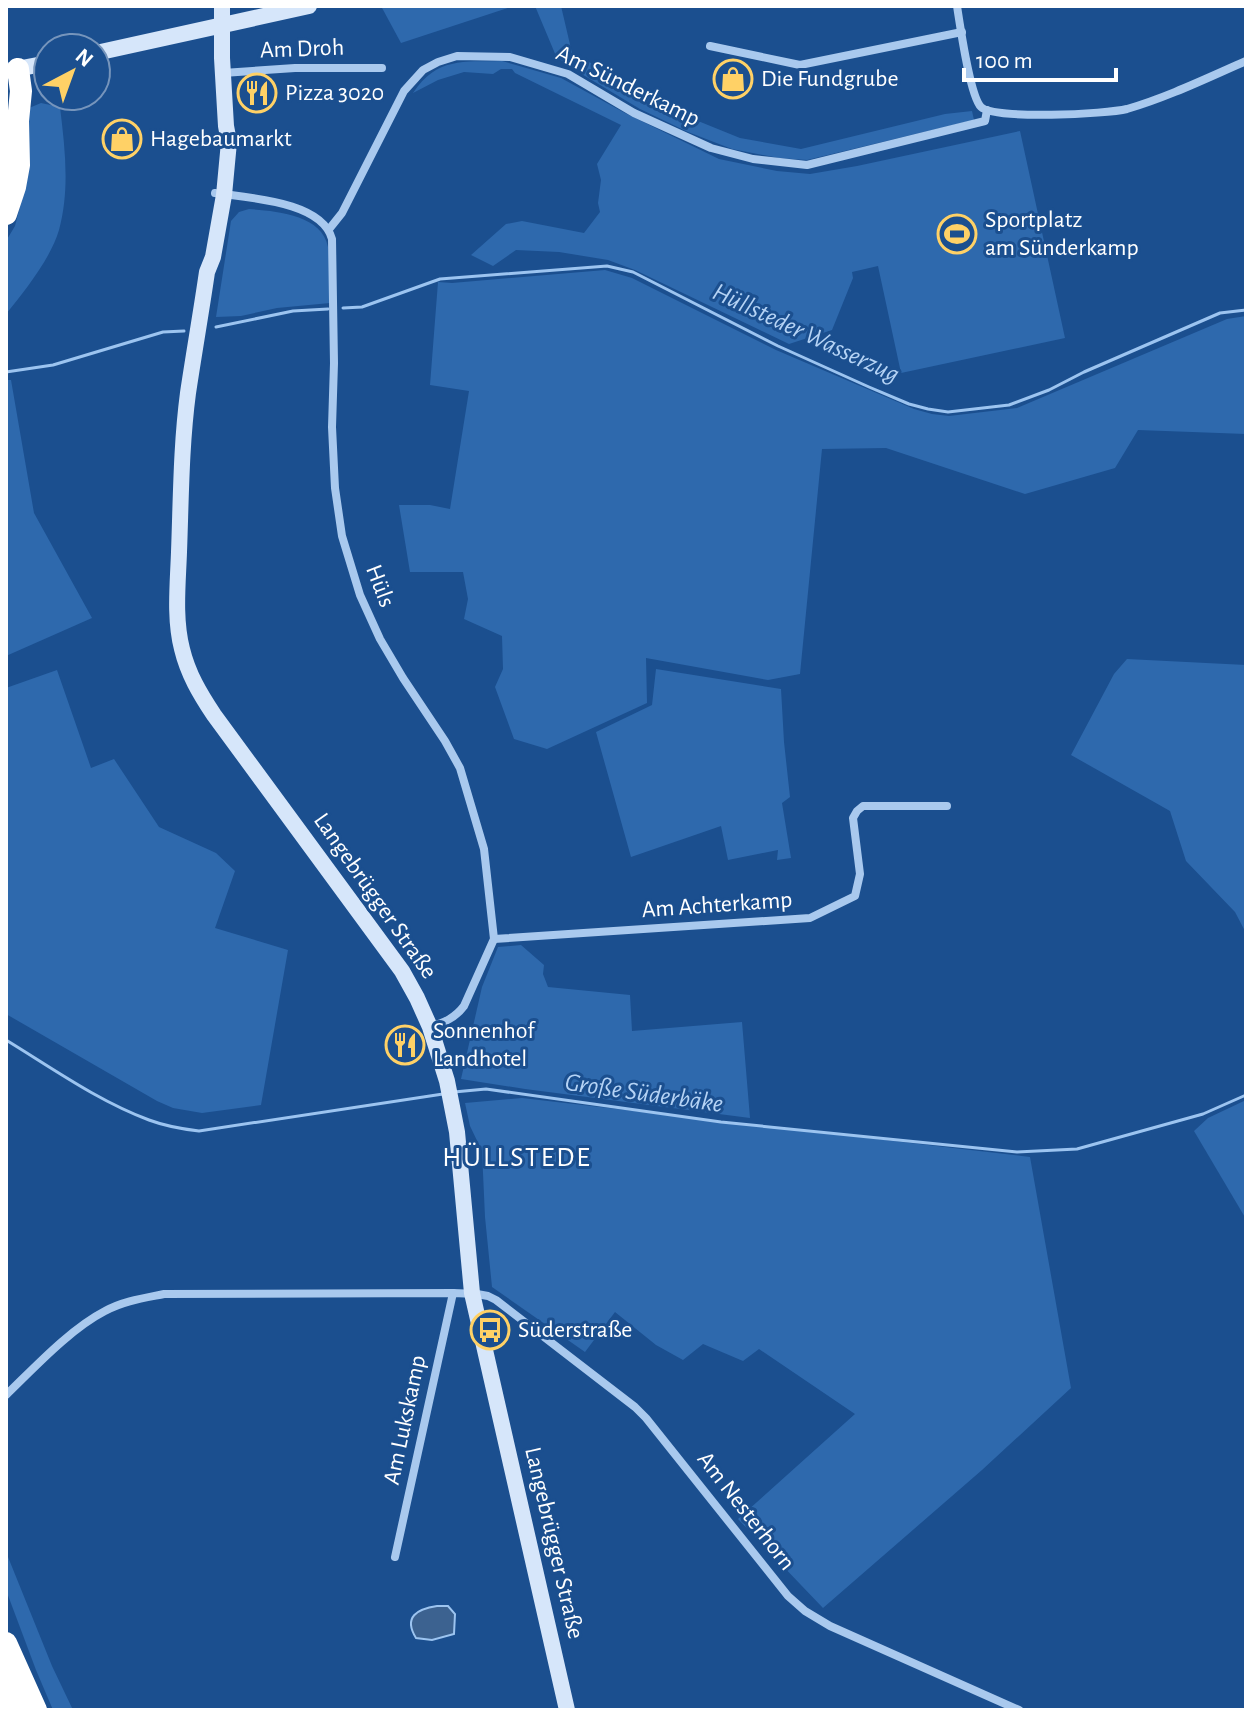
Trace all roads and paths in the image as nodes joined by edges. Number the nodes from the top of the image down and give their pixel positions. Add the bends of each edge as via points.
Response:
1 (222, 6) edge
2 (309, 6) edge
3 (957, 6) edge
4 (223, 26) junction
5 (962, 32) junction
6 (710, 46) dead end
7 (112, 50) edge
8 (1246, 61) edge
9 (32, 67) edge
10 (382, 68) dead end
11 (10, 72) edge
12 (223, 73) junction
13 (11, 109) edge
14 (987, 110) junction
15 (219, 194) junction
16 (6, 214) edge
17 (330, 228) junction
18 (947, 806) dead end
19 (494, 939) junction
20 (430, 1027) junction
21 (453, 1293) junction
22 (472, 1293) junction
23 (6, 1395) edge
24 (395, 1557) dead end
25 (6, 1643) edge
26 (6, 1684) edge
27 (17, 1710) edge
28 (36, 1710) edge
29 (567, 1710) edge
30 (1019, 1710) edge

1 - 4 street, Langebrügger Straße
2 - 4 street
3 - 5 street
4 - 7 street
4 - 12 street, Langebrügger Straße
5 - 6 street via 800,65
5 - 14 street via 979,106
8 - 14 street via 1123,110 1029,115
9 - 11 street
10 - 12 street, Am Droh
11 - 13 highway
12 - 15 street, Langebrügger Straße via 226,126
13 - 16 highway via 19,165
14 - 17 street, Am Sünderkamp via 985,121 807,165 782,163 711,148 634,113 568,74 510,57 457,56 423,70 404,91
15 - 17 street via 291,206
15 - 20 street, Langebrügger Straße via 188,395 181,491 178,627 187,669 214,715 393,956
17 - 19 street, Hüls via 332,427 342,536 380,639 465,780 484,849
18 - 19 street, Am Achterkamp via 863,806 853,818 860,874 855,896 810,918
19 - 20 street via 464,1006 449,1020
20 - 22 street, Langebrügger Straße via 457,1132
21 - 22 street
21 - 23 street via 164,1294 132,1300 104,1311 75,1332
21 - 24 street, Am Lukskamp
22 - 29 street, Langebrügger Straße
22 - 30 street, Am Nesterhorn via 496,1300 635,1407 805,1611
25 - 28 highway
26 - 27 highway

